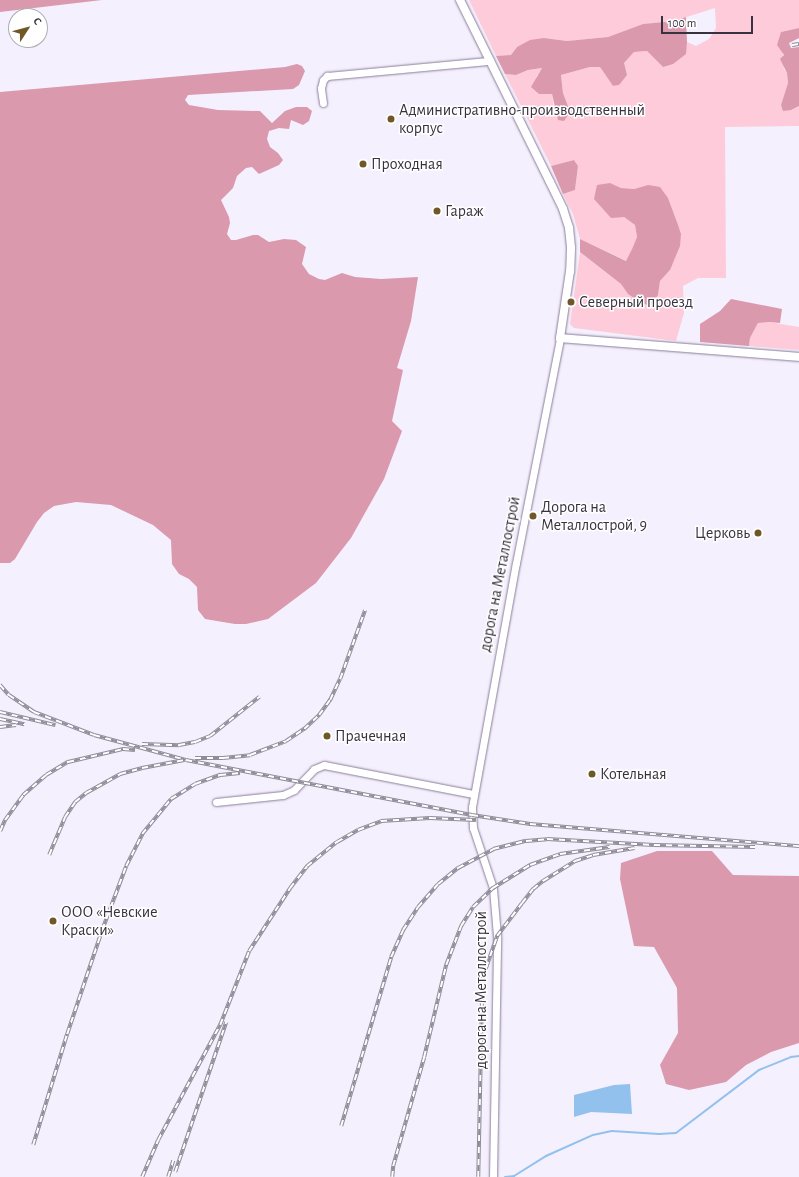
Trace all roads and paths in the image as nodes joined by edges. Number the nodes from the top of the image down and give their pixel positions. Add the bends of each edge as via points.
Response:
1 (460, 0) edge
2 (490, 61) junction
3 (323, 102) dead end
4 (560, 338) junction
5 (799, 357) edge
6 (473, 794) junction
7 (216, 802) dead end
8 (494, 1177) edge

1 - 2 street, дорога на Металлострой
2 - 3 street via 327,76 321,88
2 - 4 street, дорога на Металлострой via 569,228 570,271
4 - 5 street
4 - 6 street, дорога на Металлострой
6 - 7 street via 324,765 314,769 294,790 283,795
6 - 8 street, дорога на Металлострой via 473,828 493,888 497,936

